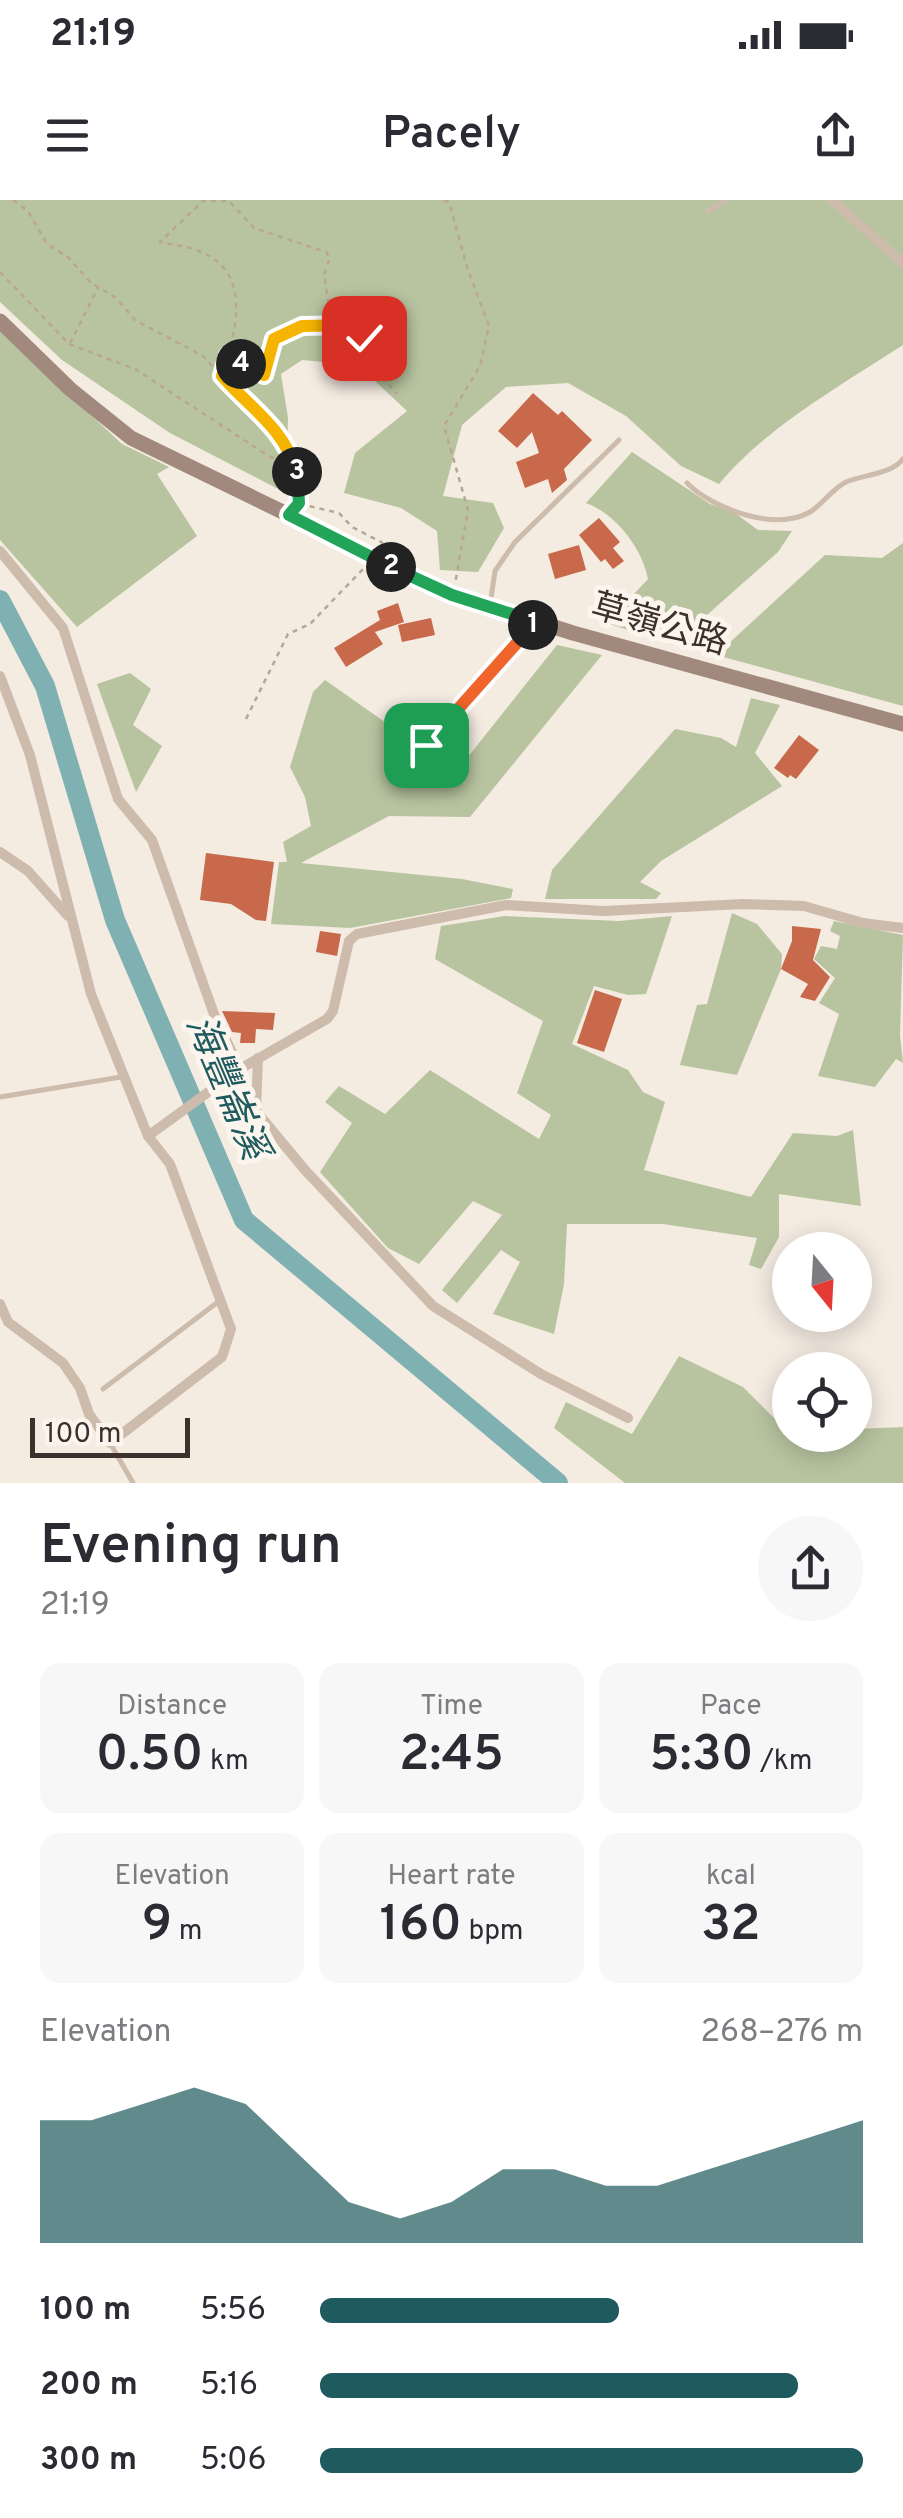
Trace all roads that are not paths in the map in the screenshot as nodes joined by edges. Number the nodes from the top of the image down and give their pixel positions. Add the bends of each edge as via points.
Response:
1 (726, 200) edge
2 (832, 200) edge
3 (708, 212) dead end
4 (903, 263) edge
5 (0, 321) edge
6 (619, 440) dead end
7 (903, 459) edge
8 (686, 484) dead end
9 (0, 550) edge
10 (490, 608) junction
11 (537, 622) junction
12 (0, 676) edge
13 (903, 724) edge
14 (426, 745) dead end
15 (0, 852) edge
16 (69, 917) junction
17 (903, 928) edge
18 (258, 1058) junction
19 (240, 1069) junction
20 (124, 1076) junction
21 (0, 1097) edge
22 (148, 1136) junction
23 (218, 1302) junction
24 (0, 1304) edge
25 (104, 1389) dead end
26 (628, 1418) dead end
27 (110, 1443) junction
28 (134, 1483) edge

1 - 3 lane
2 - 4 street
5 - 10 main road, 草嶺公路 via 131,438 294,509 375,559
6 - 10 lane via 515,542 495,571
7 - 8 lane via 896,468 842,484 800,517 729,512
9 - 19 street via 63,628 118,799 152,840
10 - 11 main road, 草嶺公路
11 - 13 main road, 草嶺公路
11 - 14 lane
12 - 16 street via 30,755
15 - 16 street via 28,870
16 - 20 street
17 - 18 street via 804,906 506,906 357,934 349,941 327,1018
18 - 19 street
18 - 26 street via 256,1111 433,1306 541,1374
19 - 22 street
20 - 21 lane
20 - 22 street
22 - 23 street via 170,1164
23 - 25 lane
23 - 27 street via 231,1330 222,1357
24 - 27 street via 8,1322 63,1362
27 - 28 lane

